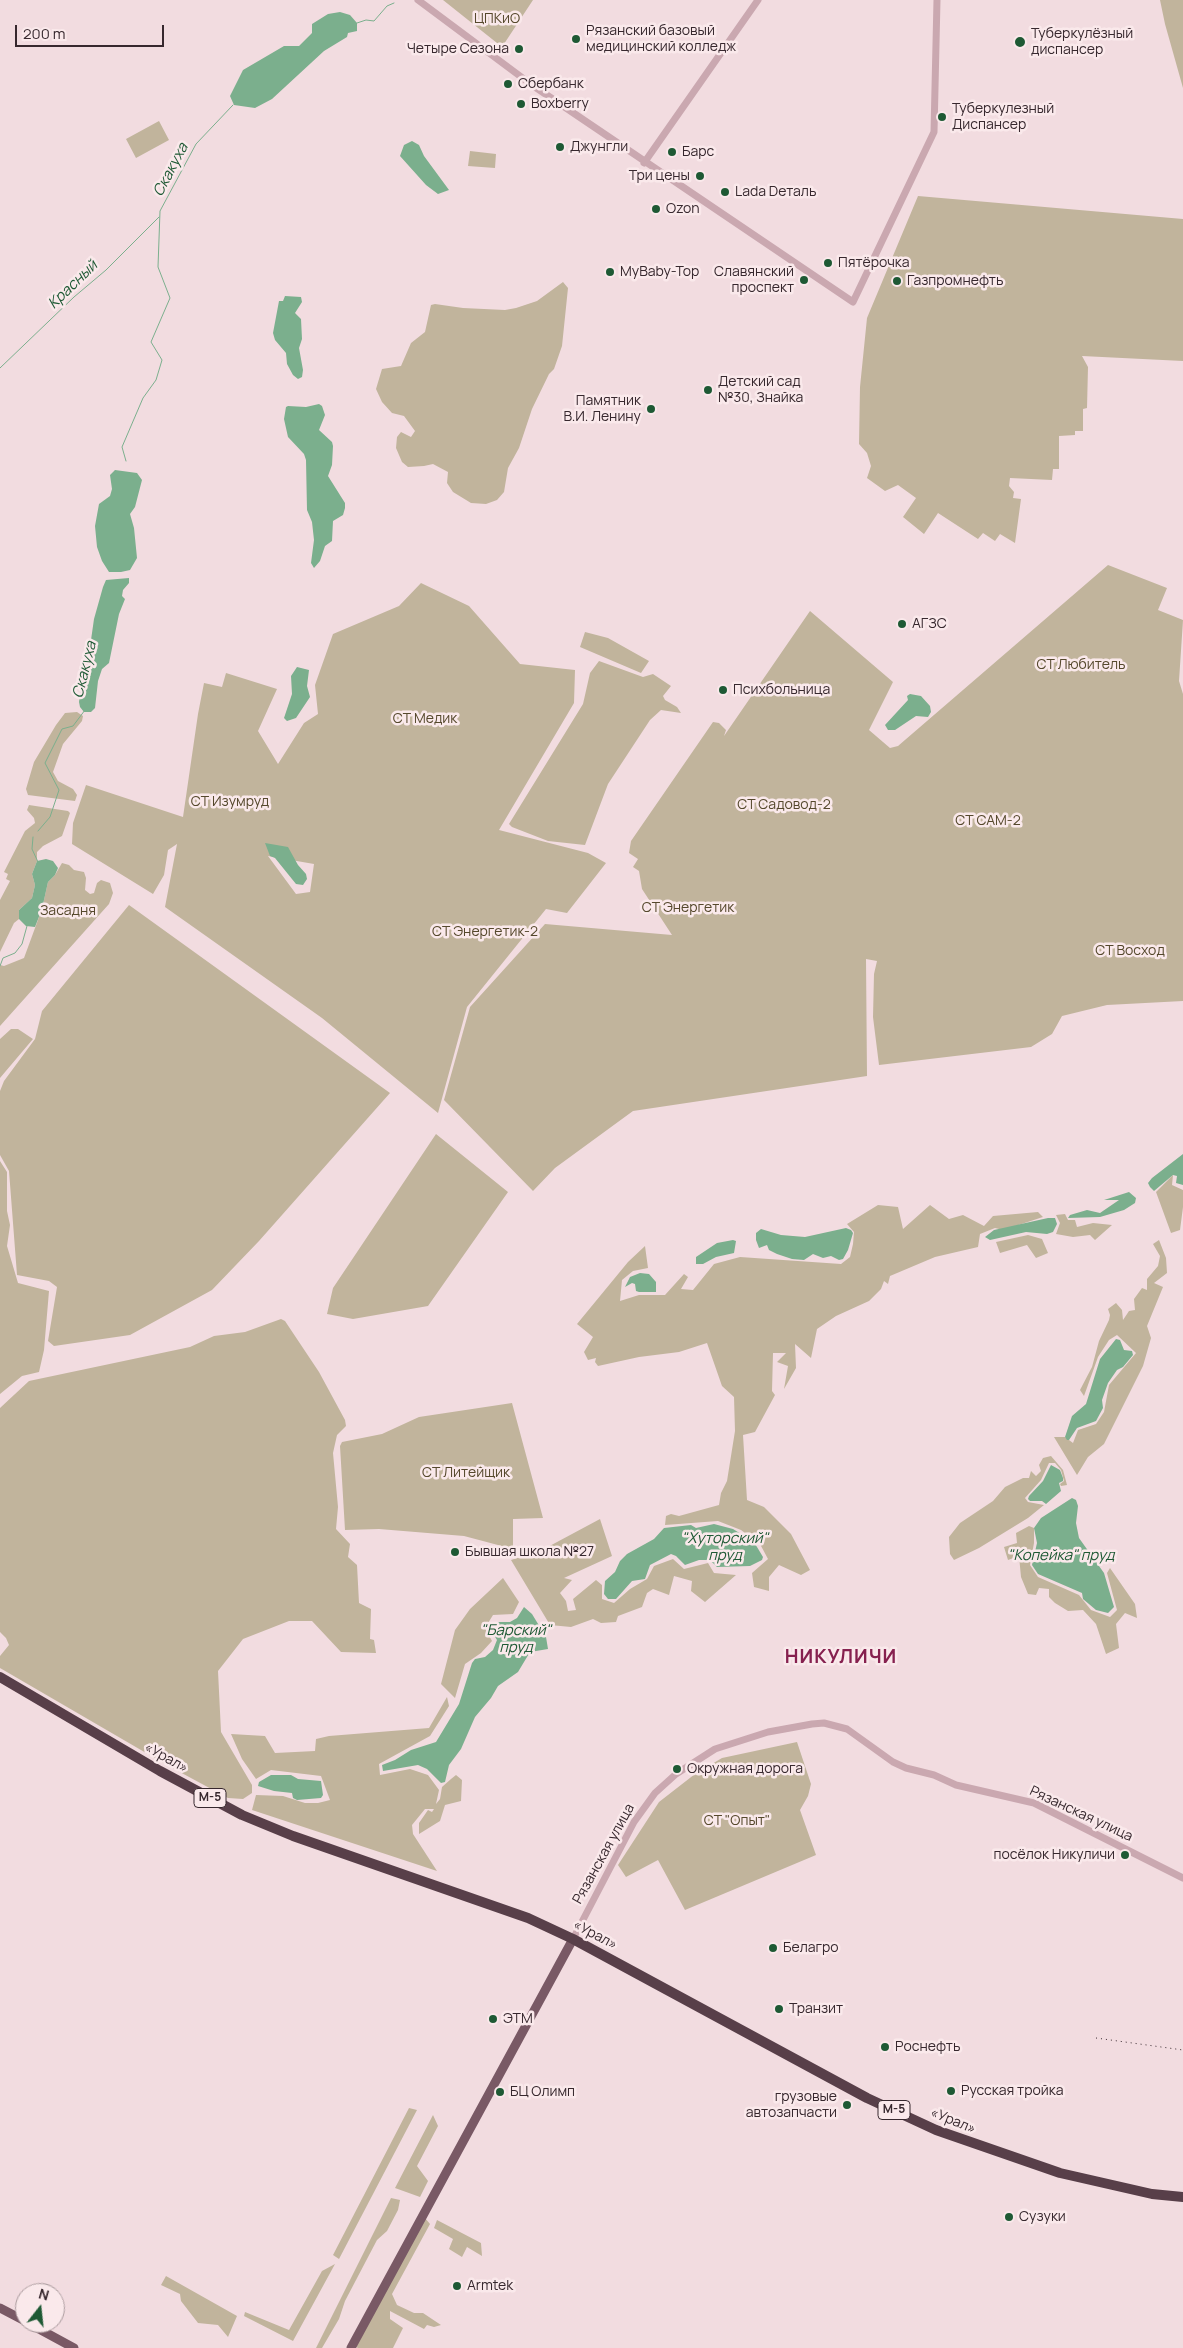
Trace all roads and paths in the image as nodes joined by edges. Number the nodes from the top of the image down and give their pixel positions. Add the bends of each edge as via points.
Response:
1 (418, 0) edge
2 (758, 0) edge
3 (937, 0) edge
4 (644, 163) junction
5 (0, 1677) edge
6 (1183, 1878) edge
7 (573, 1939) junction
8 (1183, 2198) edge
9 (0, 2308) edge
10 (15, 2316) edge
11 (47, 2333) edge
12 (74, 2348) edge
13 (351, 2348) edge

1 - 4 street
2 - 4 street
3 - 4 street via 934,132 853,302
5 - 7 highway, «Урал» / М-5 via 242,1815 528,1918
6 - 7 street, Рязанская улица via 1034,1803 956,1785 906,1768 847,1729 818,1723 768,1732 715,1749 676,1774 651,1798 634,1822
7 - 8 highway, «Урал» / М-5 via 866,2098 936,2130 1060,2173
7 - 13 main road
9 - 10 main road
11 - 12 main road

